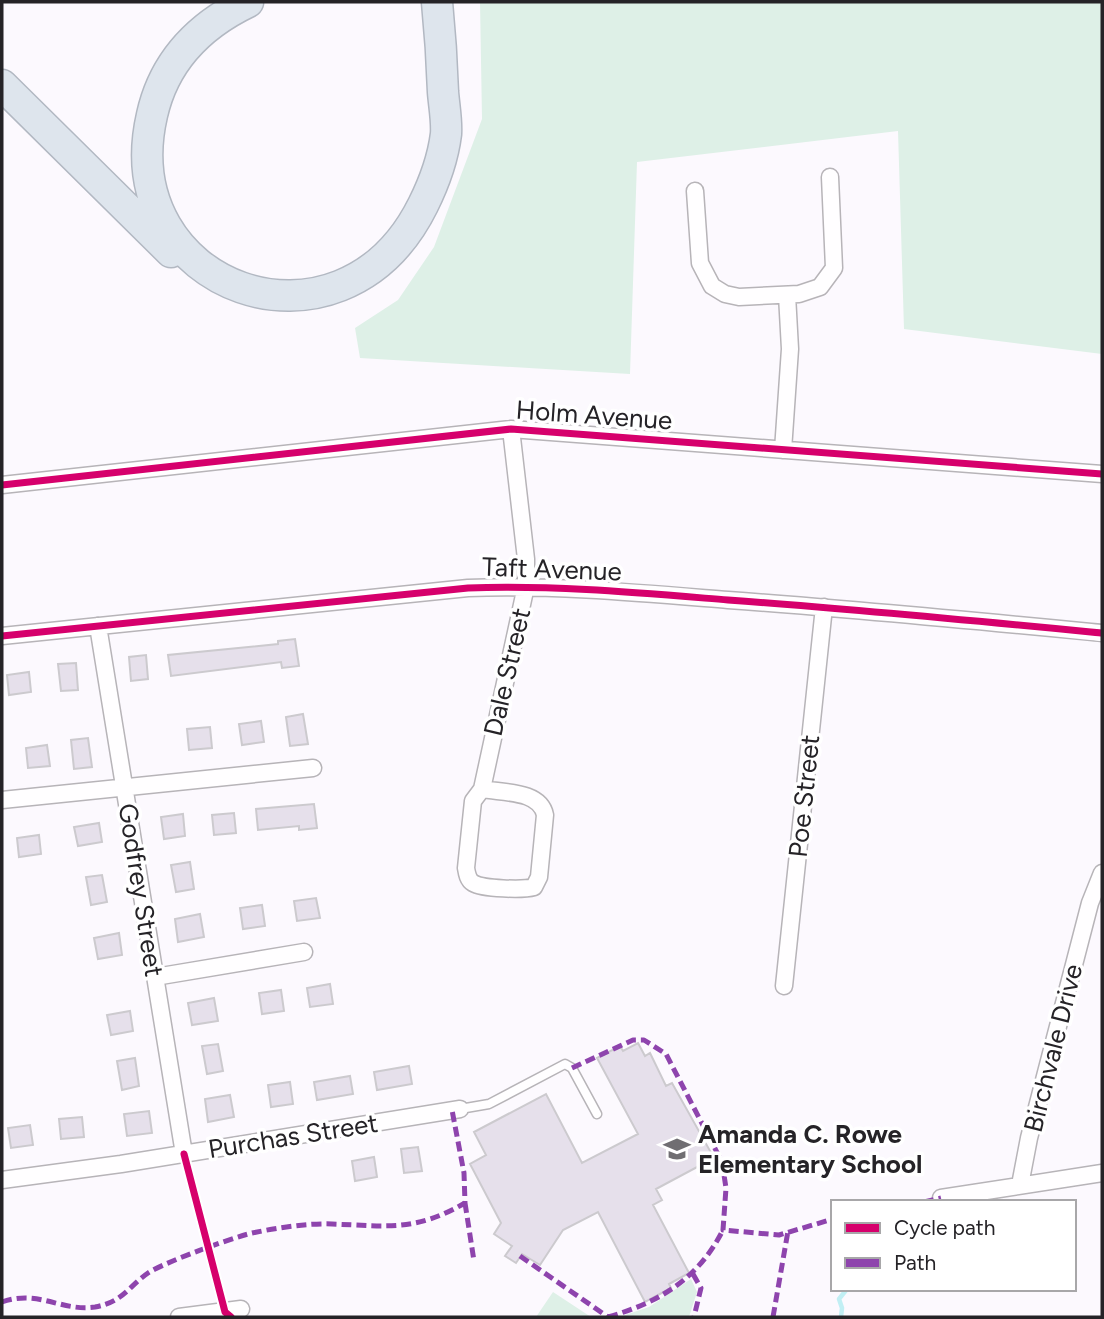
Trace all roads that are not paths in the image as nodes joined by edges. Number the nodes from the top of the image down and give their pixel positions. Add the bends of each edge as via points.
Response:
1 (248, 2) edge
2 (444, 14) edge
3 (2, 85) edge
4 (830, 177) dead end
5 (695, 191) dead end
6 (787, 295) junction
7 (511, 429) junction
8 (783, 450) junction
9 (1102, 474) edge
10 (2, 485) edge
11 (526, 586) junction
12 (824, 607) junction
13 (98, 626) junction
14 (1102, 633) edge
15 (2, 636) edge
16 (313, 768) dead end
17 (124, 788) junction
18 (482, 789) junction
19 (2, 800) edge
20 (1102, 873) edge
21 (304, 952) dead end
22 (155, 977) junction
23 (784, 986) dead end
24 (460, 1109) joint
25 (597, 1114) dead end
26 (184, 1154) junction
27 (1102, 1173) edge
28 (2, 1180) edge
29 (1020, 1185) junction
30 (941, 1198) dead end
31 (241, 1310) dead end
32 (179, 1317) edge

1 - 2 highway via 199,32 168,72 151,120 149,172 164,219 187,252 218,278 278,296 328,292 359,279 386,259 412,227 436,176 446,134
2 - 3 highway via 459,134 451,175 418,241 397,266 342,303 310,312 244,306 214,291
4 - 6 street via 834,268 820,287
5 - 6 street via 700,262 712,286 738,297
6 - 8 street via 790,349
7 - 8 street, Holm Avenue
7 - 10 street, Holm Avenue
7 - 11 street, Dale Street
8 - 9 street, Holm Avenue
11 - 12 street, Taft Avenue
11 - 13 street, Taft Avenue via 468,587
11 - 18 street, Dale Street
12 - 14 street, Taft Avenue
12 - 23 street, Poe Street
13 - 15 street, Taft Avenue
13 - 17 street, Godfrey Street
16 - 17 street
17 - 19 street
17 - 22 street, Godfrey Street
18 - 18 street via 535,798 542,805 544,827 534,887 477,885 469,879 466,869 473,802
20 - 29 street, Birchvale Drive via 1090,903
21 - 22 street
22 - 26 street, Godfrey Street
24 - 25 lane via 489,1104 565,1064 572,1068
24 - 26 street, Purchas Street
26 - 28 street, Purchas Street
27 - 29 street
29 - 30 street
31 - 32 street

